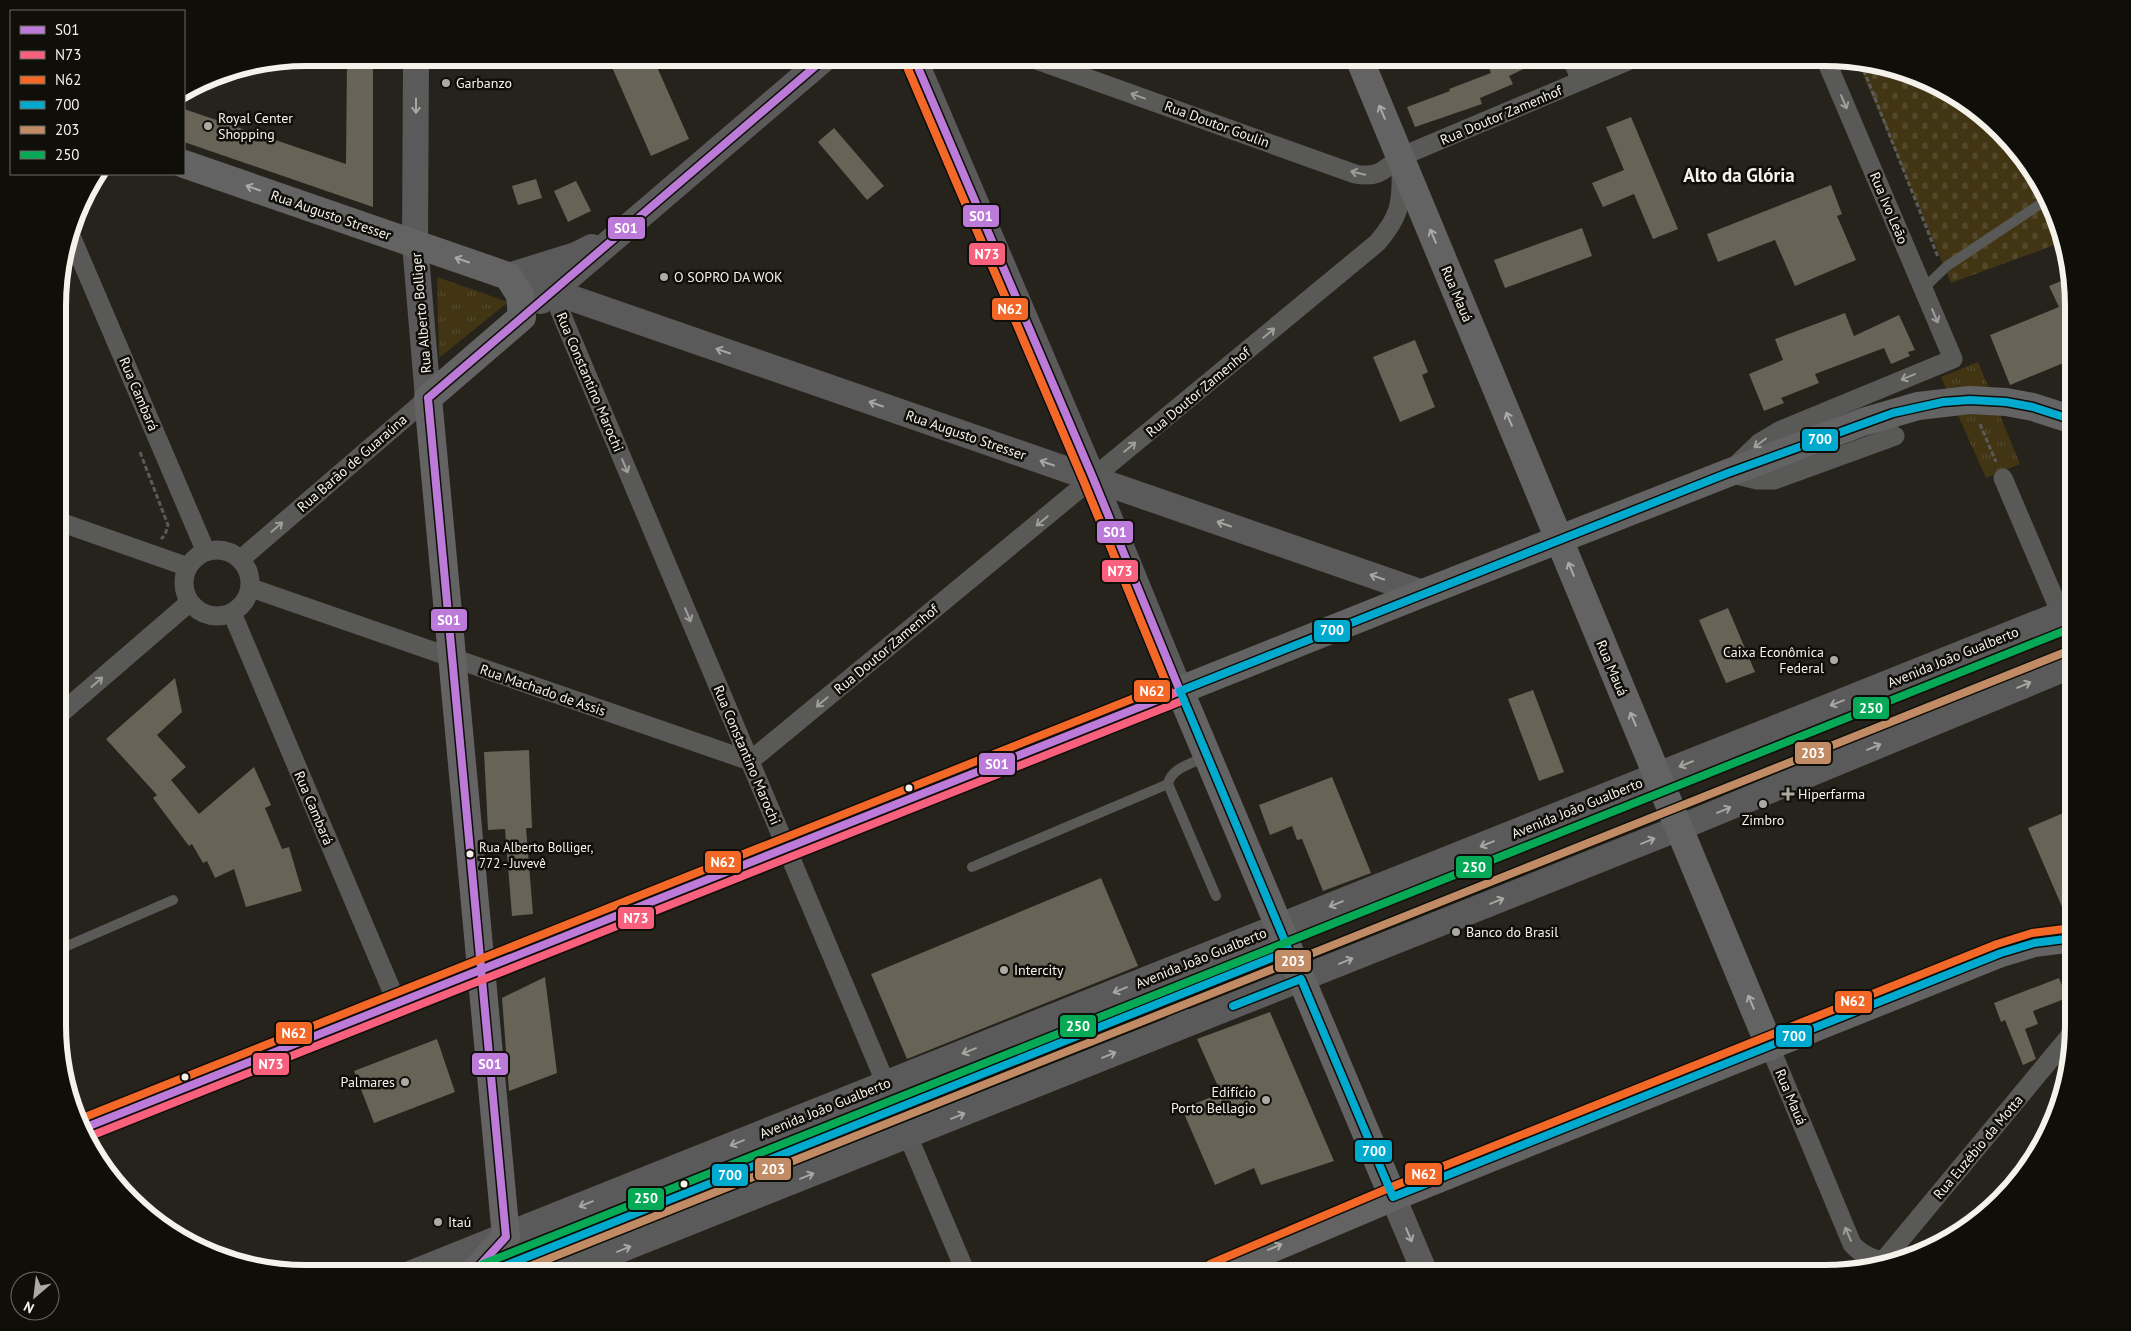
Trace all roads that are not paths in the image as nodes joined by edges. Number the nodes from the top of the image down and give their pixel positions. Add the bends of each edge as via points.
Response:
1 (416, 66) edge
2 (815, 66) edge
3 (918, 66) edge
4 (1053, 66) edge
5 (1362, 66) edge
6 (1575, 66) edge
7 (1615, 66) edge
8 (1828, 66) edge
9 (1581, 80) junction
10 (1400, 158) junction
11 (185, 164) edge
12 (2042, 203) edge
13 (646, 211) junction
14 (74, 243) edge
15 (415, 244) junction
16 (508, 276) junction
17 (1923, 289) junction
18 (552, 292) junction
19 (522, 317) junction
20 (424, 343) junction
21 (455, 375) junction
22 (428, 398) junction
23 (2065, 417) edge
24 (1895, 436) dead end
25 (1728, 472) junction
26 (1093, 478) junction
27 (2003, 478) road end
28 (66, 524) edge
29 (1559, 540) junction
30 (206, 552) junction
31 (240, 559) junction
32 (188, 567) junction
33 (251, 588) junction
34 (1424, 593) junction
35 (190, 602) junction
36 (2065, 607) edge
37 (2065, 612) edge
38 (232, 613) junction
39 (452, 658) junction
40 (2065, 668) edge
41 (1180, 691) junction
42 (66, 709) edge
43 (1207, 756) junction
44 (750, 761) junction
45 (1657, 776) junction
46 (1168, 784) junction
47 (1679, 828) junction
48 (786, 848) junction
49 (972, 867) dead end
50 (1216, 896) dead end
51 (173, 900) dead end
52 (1279, 926) junction
53 (2065, 939) edge
54 (66, 946) edge
55 (480, 969) junction
56 (1301, 979) junction
57 (397, 1003) junction
58 (1139, 1011) dead end
59 (1211, 1015) junction
60 (2064, 1043) edge
61 (1770, 1047) junction
62 (886, 1084) junction
63 (89, 1126) edge
64 (908, 1136) junction
65 (1393, 1197) junction
66 (506, 1236) junction
67 (1895, 1254) edge
68 (1878, 1259) edge
69 (434, 1265) edge
70 (481, 1265) edge
71 (582, 1265) edge
72 (963, 1265) edge
73 (1233, 1265) edge
74 (1422, 1265) edge

1 -> 15 street, Rua Alberto Bolliger
2 - 13 street, Rua Barão de Guaraúna
3 - 26 street
10 -> 4 street, Rua Doutor Goulin via 1379,174 1355,174
10 -> 5 main road, Rua Mauá
6 - 9 street
7 - 9 street, Rua Doutor Zamenhof
8 -> 17 street, Rua Ivo Leão
9 - 10 street, Rua Doutor Zamenhof
26 -> 10 street, Rua Doutor Zamenhof via 1377,243 1398,214 1402,195
29 -> 10 main road, Rua Mauá
15 -> 11 main road, Rua Augusto Stresser
12 - 17 lane via 1943,269
13 - 16 street, Rua Barão de Guaraúna via 576,255
13 - 18 street, Rua Barão de Guaraúna
14 - 30 street, Rua Cambará
16 -> 15 main road, Rua Augusto Stresser
15 - 20 street, Rua Alberto Bolliger
16 - 18 street, Rua Augusto Stresser
16 - 19 main road via 520,295
17 -> 25 street, Rua Ivo Leão via 1953,359 1781,430 1759,442
18 - 19 street, Rua Barão de Guaraúna
26 -> 18 street, Rua Augusto Stresser
18 -> 44 street, Rua Constantino Marochi
19 - 21 main road, Rua Barão de Guaraúna
20 - 21 street via 436,366
20 - 22 street, Rua Alberto Bolliger
21 - 22 main road, Rua Barão de Guaraúna
31 -> 22 street, Rua Barão de Guaraúna
22 - 39 main road, Rua Alberto Bolliger
23 - 25 main road via 2006,402 1970,400 1935,403 1893,413
24 - 25 street via 1774,480 1757,480
25 - 29 main road
34 -> 26 street, Rua Augusto Stresser
26 - 41 street
26 -> 44 street, Rua Doutor Zamenhof
27 - 36 street
28 - 32 street
29 - 34 main road
45 -> 29 main road, Rua Mauá
30 - 31 street via 224,550
30 - 32 street
31 - 33 street via 250,574
32 - 35 street via 184,586
33 - 38 street via 246,600
33 - 39 street, Rua Machado de Assis
34 - 41 main road
35 - 38 street via 196,609 214,616
42 -> 35 street
37 -> 45 street, Avenida João Gualberto
38 - 57 street, Rua Cambará
39 - 44 street, Rua Machado de Assis
39 - 55 main road, Rua Alberto Bolliger
47 -> 40 street
41 - 43 main road
41 - 48 main road
43 - 46 lane via 1175,772
43 - 52 main road
44 - 48 street, Rua Constantino Marochi
45 - 47 main road, Rua Mauá
45 -> 52 street, Avenida João Gualberto
46 - 49 lane
46 - 50 lane
56 -> 47 street
61 -> 47 main road, Rua Mauá
48 - 55 main road
48 - 62 street, Rua Constantino Marochi
51 - 54 lane
52 - 56 main road
52 -> 62 street, Avenida João Gualberto
53 - 61 main road via 2034,943 2001,953
55 - 57 main road
55 - 66 main road, Rua Alberto Bolliger
56 - 59 street
56 - 65 main road
57 - 63 main road
58 - 59 lane
64 -> 59 street
60 - 67 street, Rua Euzébio da Motta
61 - 65 main road
68 -> 61 street, Rua Mauá via 1860,1253 1852,1244
62 -> 66 street, Avenida João Gualberto
71 -> 64 street
64 - 72 street
73 -> 65 main road
65 -> 74 street
66 - 69 street, Avenida João Gualberto
66 - 70 main road

